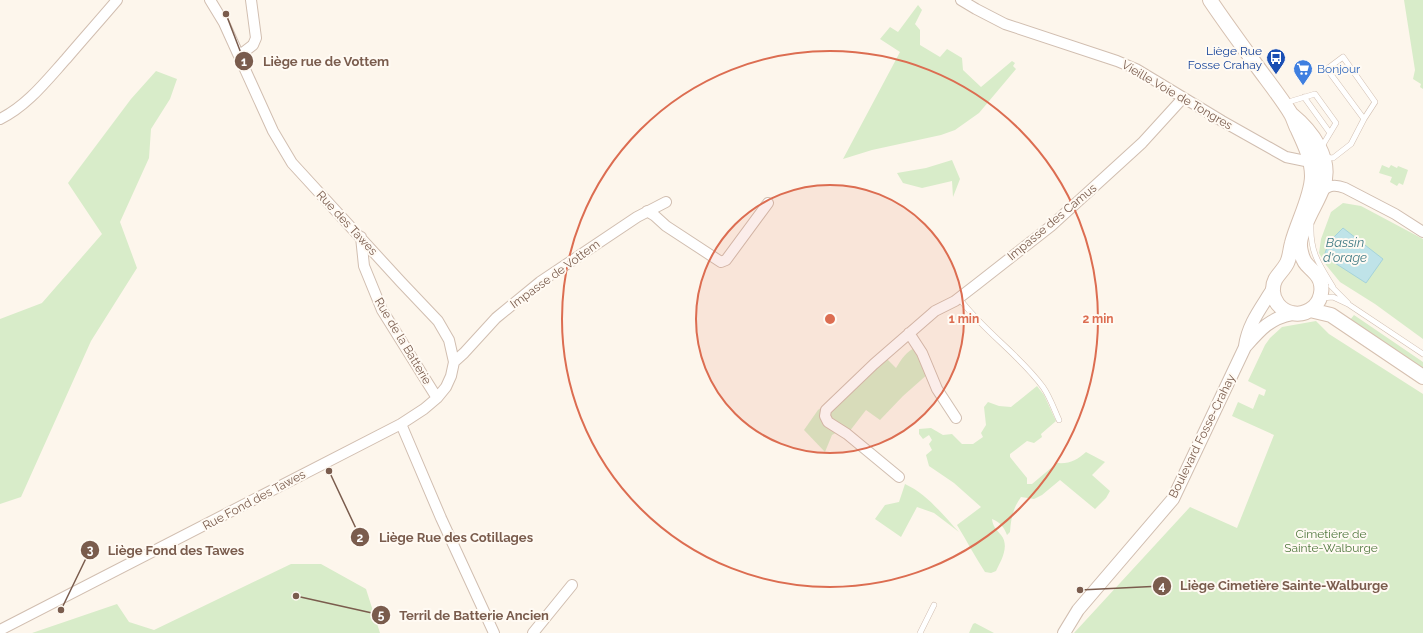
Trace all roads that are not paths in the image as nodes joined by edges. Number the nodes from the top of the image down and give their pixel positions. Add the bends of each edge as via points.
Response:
1 (117, 0) edge
2 (210, 0) edge
3 (251, 0) edge
4 (961, 0) edge
5 (1210, 0) edge
6 (240, 55) junction
7 (1304, 97) junction
8 (1184, 98) junction
9 (1287, 109) junction
10 (0, 119) edge
11 (1364, 120) junction
12 (1330, 133) junction
13 (1317, 158) junction
14 (1323, 187) junction
15 (666, 202) dead end
16 (768, 203) dead end
17 (1313, 210) junction
18 (647, 211) junction
19 (1423, 232) edge
20 (361, 237) junction
21 (1308, 267) junction
22 (1283, 269) junction
23 (1327, 284) junction
24 (1272, 290) junction
25 (959, 298) junction
26 (1320, 298) junction
27 (1348, 304) junction
28 (1310, 310) junction
29 (1292, 314) junction
30 (1331, 315) junction
31 (910, 332) junction
32 (1245, 347) junction
33 (1423, 354) edge
34 (454, 362) junction
35 (1423, 376) edge
36 (437, 398) junction
37 (956, 418) dead end
38 (1059, 420) dead end
39 (401, 424) junction
40 (899, 477) dead end
41 (572, 585) dead end
42 (934, 606) dead end
43 (0, 630) edge
44 (494, 633) edge
45 (532, 633) edge
46 (920, 633) edge
47 (1064, 633) edge

1 - 10 street via 27,101
2 - 6 street, Rue des Tawes
3 - 6 street via 256,38 253,45
4 - 8 street, Vieille Voie de Tongres via 1005,24 1116,60
5 - 9 main road
6 - 20 street, Rue des Tawes via 273,131 292,163
7 - 9 lane
7 - 12 lane
7 - 12 lane via 1315,94 1336,123
8 - 13 street, Vieille Voie de Tongres via 1286,157
8 - 25 street, Impasse des Camus via 1142,143 1051,226
9 - 13 main road
11 - 11 lane via 1375,102 1343,58 1327,69
11 - 13 lane via 1351,144 1343,152 1333,158
12 - 13 lane
13 - 14 main road
13 - 22 main road, Boulevard Fosse-Crahay via 1312,172 1312,183
14 - 17 main road
14 - 19 street via 1337,185 1345,188
15 - 18 street, Impasse de Vottem
16 - 18 street via 726,260 721,262
17 - 21 main road via 1300,242 1301,254
17 - 23 lane via 1312,246
18 - 34 street, Impasse de Vottem via 540,282 496,318
20 - 34 street, Rue des Tawes via 438,321 449,340
20 - 36 street, Rue de la Batterie via 364,266 382,310
21 - 22 main road via 1298,265
21 - 23 main road
22 - 24 main road, Boulevard Fosse-Crahay via 1277,275
23 - 26 main road
23 - 27 lane
24 - 29 main road via 1277,304
24 - 32 street, Boulevard Fosse-Crahay via 1251,325
25 - 31 street, Impasse des Camus via 935,311
25 - 38 lane via 1038,381
26 - 27 lane via 1333,297
26 - 28 main road
26 - 30 main road
27 - 33 lane
28 - 29 main road, Boulevard Fosse-Crahay
28 - 30 main road
29 - 32 street, Boulevard Fosse-Crahay via 1273,320
30 - 35 main road
31 - 37 street via 937,389
31 - 40 street, Impasse des Camus via 829,407 825,416 828,422 847,434
32 - 47 street, Boulevard Fosse-Crahay via 1173,499 1078,610
34 - 36 street, Rue des Tawes via 452,376
36 - 39 street, Rue des Tawes
39 - 43 street, Rue Fond des Tawes
39 - 44 street
41 - 45 street
42 - 46 lane

